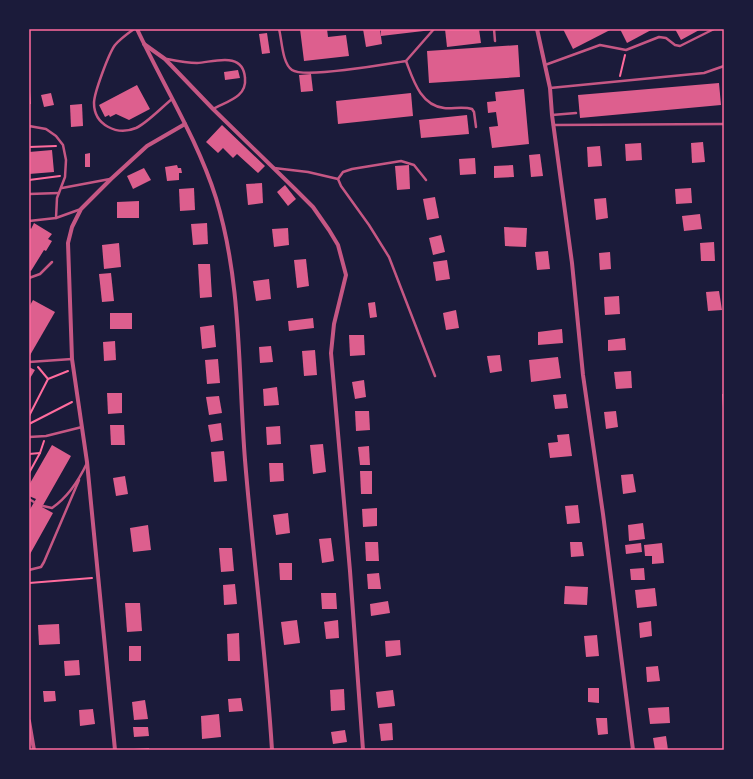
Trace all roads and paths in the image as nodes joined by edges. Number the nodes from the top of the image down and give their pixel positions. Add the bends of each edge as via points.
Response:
1 (135, 29) edge
2 (280, 29) edge
3 (434, 29) edge
4 (494, 29) edge
5 (537, 29) edge
6 (714, 29) edge
7 (495, 42) dead end
8 (144, 44) junction
9 (626, 50) junction
10 (165, 59) junction
11 (406, 61) junction
12 (545, 65) junction
13 (724, 66) edge
14 (619, 82) junction
15 (550, 88) junction
16 (172, 99) junction
17 (213, 109) junction
18 (576, 113) dead end
19 (552, 115) junction
20 (185, 124) junction
21 (724, 124) edge
22 (553, 125) junction
23 (29, 126) edge
24 (476, 127) dead end
25 (29, 147) edge
26 (58, 153) dead end
27 (272, 167) junction
28 (59, 168) dead end
29 (111, 179) junction
30 (338, 179) junction
31 (29, 180) edge
32 (426, 180) dead end
33 (62, 188) junction
34 (59, 193) junction
35 (29, 194) edge
36 (81, 209) junction
37 (56, 218) junction
38 (29, 221) edge
39 (52, 262) dead end
40 (29, 278) edge
41 (72, 359) junction
42 (29, 362) edge
43 (33, 362) junction
44 (74, 369) junction
45 (435, 376) dead end
46 (48, 380) junction
47 (78, 399) junction
48 (29, 416) edge
49 (29, 424) edge
50 (82, 427) junction
51 (46, 436) junction
52 (29, 437) edge
53 (40, 453) junction
54 (29, 454) edge
55 (87, 462) junction
56 (29, 473) edge
57 (80, 480) junction
58 (29, 500) edge
59 (34, 502) dead end
60 (43, 506) dead end
61 (29, 570) edge
62 (100, 578) junction
63 (29, 583) edge
64 (29, 721) edge
65 (34, 750) edge
66 (115, 750) edge
67 (272, 750) edge
68 (363, 750) edge
69 (633, 750) edge

1 - 8 street
1 - 16 lane via 114,46 97,90 94,104 101,122 117,130 136,128
2 - 11 lane via 286,61 292,70 297,72 349,69
3 - 11 lane
4 - 7 lane
5 - 12 street
6 - 9 lane via 680,46 659,37
8 - 10 street
8 - 16 street
9 - 12 lane via 600,45
9 - 14 path
10 - 17 street
10 - 17 lane via 198,63 227,58 242,67 246,86 242,94
11 - 24 lane via 417,89 426,100 443,108 472,109
12 - 15 street
13 - 14 lane via 704,73
14 - 15 lane
15 - 19 street
16 - 20 street
17 - 27 street
18 - 19 lane
19 - 22 street
20 - 29 street via 147,146
20 - 67 street via 207,171 216,199 236,293 245,460
21 - 22 lane
22 - 69 street via 572,263 582,375 603,514
23 - 33 lane via 46,129 63,145 66,160
25 - 26 path via 57,146
27 - 30 lane
27 - 68 street via 307,201 329,230 338,245 346,275 334,324 331,353
28 - 31 path via 60,176
29 - 33 lane
29 - 36 street
30 - 32 lane via 343,172 352,168 401,161 414,165
30 - 45 lane via 389,257
33 - 34 lane
34 - 35 lane
34 - 37 lane
36 - 37 lane
36 - 41 street via 72,227 68,244
37 - 38 lane
39 - 40 lane via 40,274
41 - 43 lane
41 - 44 street
42 - 43 lane
43 - 46 path
44 - 46 path
44 - 47 street
46 - 48 path
47 - 49 path
47 - 50 street
50 - 51 lane
50 - 55 street
51 - 52 lane
51 - 53 path
53 - 54 path
53 - 56 path
55 - 57 lane
55 - 62 street
57 - 60 lane via 54,507
57 - 61 lane via 44,562 41,567
58 - 59 lane
62 - 63 path
62 - 66 street
64 - 65 street

